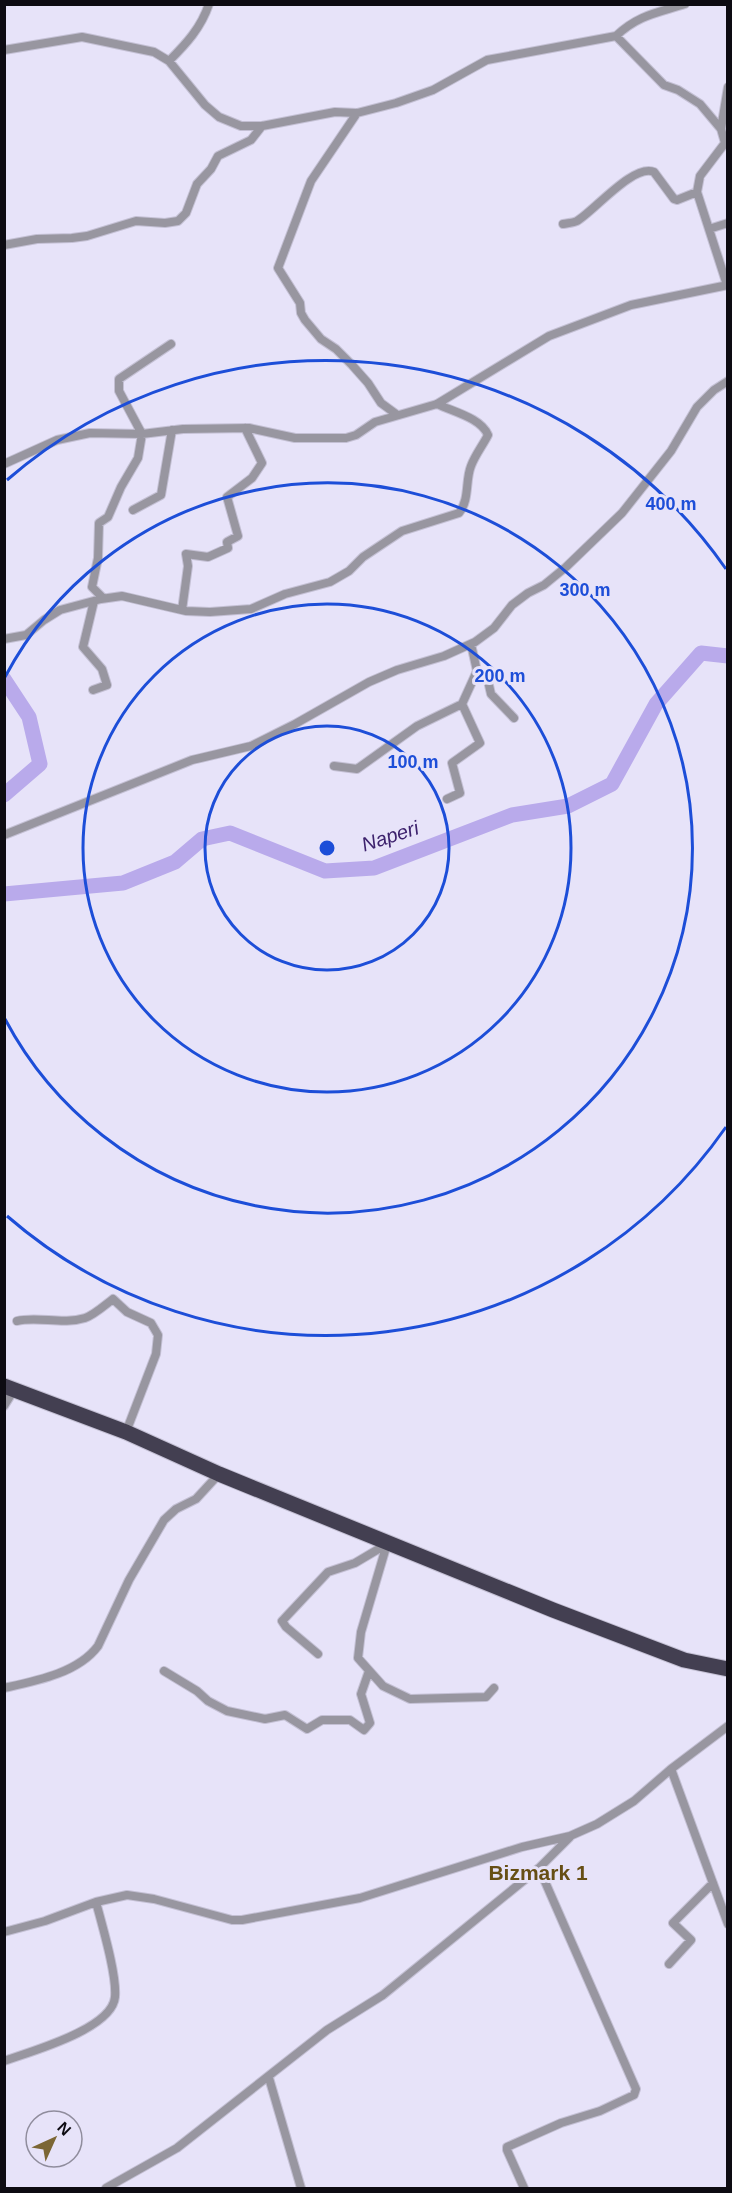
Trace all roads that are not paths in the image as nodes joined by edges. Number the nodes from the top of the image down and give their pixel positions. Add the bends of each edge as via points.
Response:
1 (209, 4) edge
2 (685, 4) edge
3 (616, 36) junction
4 (4, 50) edge
5 (168, 61) junction
6 (728, 87) edge
7 (357, 113) junction
8 (262, 126) junction
9 (721, 129) junction
10 (725, 147) edge
11 (697, 192) junction
12 (563, 224) dead end
13 (728, 224) edge
14 (710, 229) junction
15 (4, 245) edge
16 (727, 285) edge
17 (171, 344) dead end
18 (728, 381) edge
19 (437, 404) junction
20 (396, 414) junction
21 (245, 428) junction
22 (172, 430) junction
23 (142, 434) junction
24 (4, 464) edge
25 (133, 510) dead end
26 (103, 598) junction
27 (94, 601) junction
28 (182, 610) junction
29 (4, 639) edge
30 (471, 644) junction
31 (477, 670) junction
32 (93, 690) dead end
33 (462, 704) junction
34 (514, 718) dead end
35 (334, 766) dead end
36 (447, 799) dead end
37 (4, 835) edge
38 (16, 1321) dead end
39 (9, 1388) edge
40 (4, 1406) edge
41 (126, 1432) junction
42 (219, 1474) junction
43 (387, 1544) junction
44 (318, 1654) dead end
45 (728, 1669) edge
46 (164, 1671) dead end
47 (369, 1671) junction
48 (4, 1688) edge
49 (494, 1688) dead end
50 (728, 1726) edge
51 (671, 1769) junction
52 (570, 1836) junction
53 (538, 1868) junction
54 (713, 1882) junction
55 (96, 1902) junction
56 (728, 1924) edge
57 (14, 1930) junction
58 (4, 1932) edge
59 (4, 1941) edge
60 (669, 1964) dead end
61 (4, 2061) edge
62 (269, 2078) junction
63 (106, 2188) edge
64 (301, 2188) edge
65 (524, 2188) edge

1 - 5 street via 192,37
2 - 3 street via 633,21
3 - 7 street via 487,60 433,90
3 - 9 street via 664,85 700,104
4 - 5 street via 82,37 154,52
5 - 8 street via 219,117 241,126
6 - 9 street
7 - 8 street via 335,112
7 - 20 street via 311,180 279,268 300,303 305,320 368,383 381,403
8 - 15 street via 251,140 218,156 197,184 186,213 178,221 136,221 87,236
9 - 10 street
10 - 11 street via 700,176
11 - 12 street via 674,199 654,172 644,171 574,223
11 - 14 street
13 - 14 street
14 - 16 street
16 - 19 street via 631,305 549,336
17 - 23 street via 119,379 119,391
18 - 30 street via 697,407 671,452 622,513 559,573 512,605 494,628
19 - 20 street
19 - 28 street via 479,423 488,435 471,466 467,495 459,513 402,531 330,582 285,594 251,609
20 - 21 street via 346,438 295,438
21 - 22 street
21 - 28 street via 262,463 252,478 227,497 238,536 227,542 228,548 208,557 186,554
22 - 23 street
22 - 25 street via 161,495
23 - 24 street via 69,436
23 - 26 street via 138,458 108,517 99,523 92,587
26 - 27 street
26 - 28 street via 122,596
27 - 29 street via 60,610 26,635
27 - 32 street via 82,647 102,669 107,686
30 - 31 street
30 - 37 street via 369,682 251,746 192,760
31 - 33 street
31 - 34 street via 488,681 491,694
33 - 35 street via 417,726 357,769
33 - 36 street via 480,743 452,763 459,793
38 - 41 street via 85,1318 113,1299 127,1312 151,1323 158,1335 156,1354
39 - 40 street
39 - 41 highway
41 - 42 highway
42 - 43 highway
42 - 48 street via 196,1499 164,1520 92,1654 45,1678
43 - 44 street via 355,1563 328,1572 282,1621
43 - 45 highway via 684,1660
43 - 47 street via 358,1658
46 - 47 street via 227,1711 265,1719 285,1715 307,1729 322,1720 350,1720 364,1730 370,1723 361,1694
47 - 49 street via 383,1686 410,1699 486,1697
50 - 51 street
51 - 52 street via 634,1801
51 - 54 street
52 - 53 street
52 - 55 street via 522,1847 360,1898 242,1920 139,1896
53 - 62 street via 383,1995 327,2030
53 - 65 street via 636,2090 634,2095 600,2112 561,2123 507,2147
54 - 56 street
54 - 60 street via 672,1923 690,1940
55 - 57 street
55 - 61 street via 115,1986 110,2012 77,2033
57 - 58 street
57 - 59 street
62 - 63 street via 177,2148
62 - 64 street

